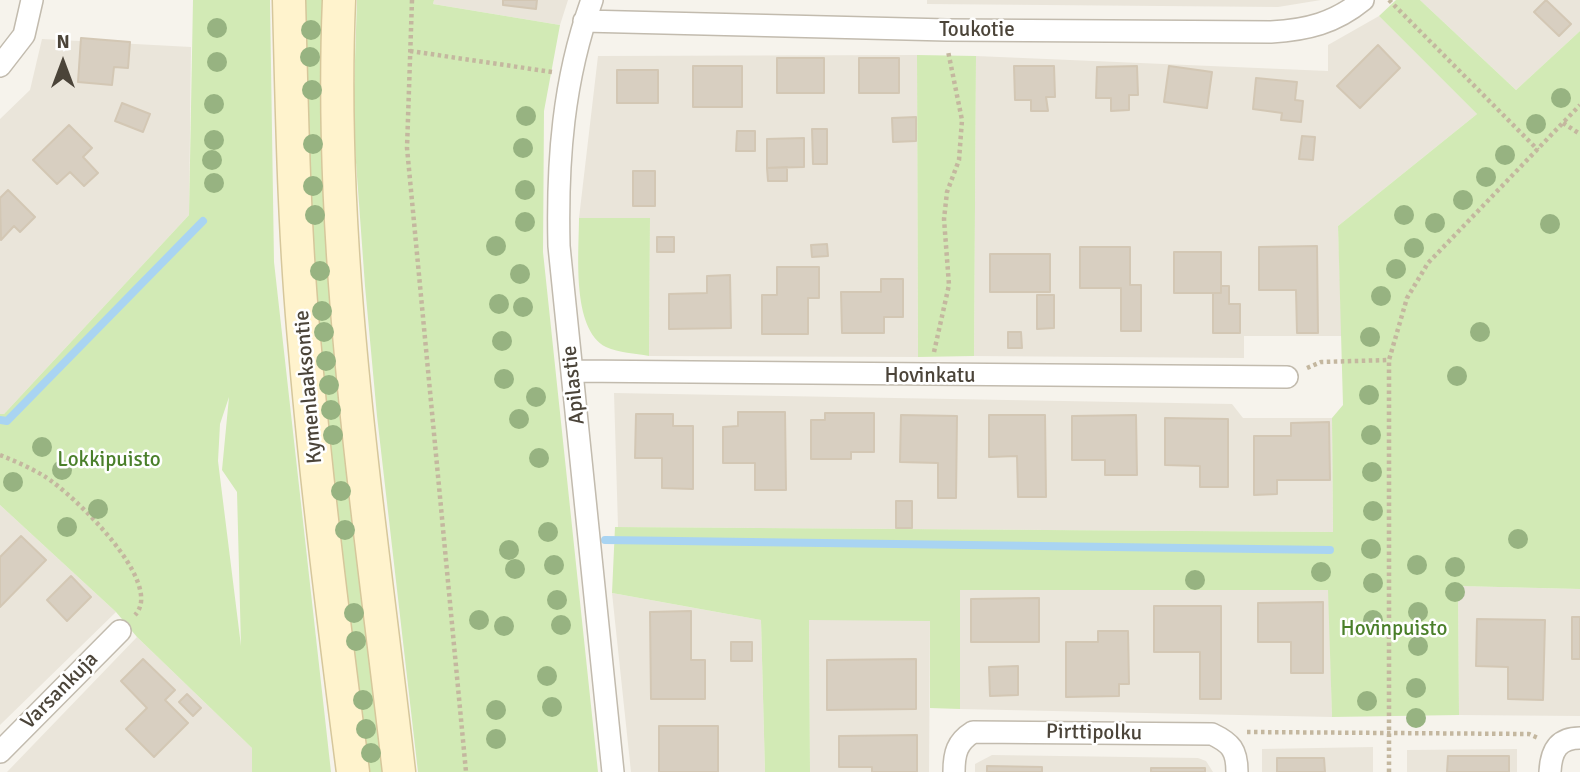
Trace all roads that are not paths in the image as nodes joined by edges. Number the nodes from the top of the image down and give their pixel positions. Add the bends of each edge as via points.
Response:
1 (32, 0) edge
2 (289, 0) edge
3 (340, 0) edge
4 (592, 0) edge
5 (1363, 0) edge
6 (584, 21) junction
7 (0, 66) edge
8 (573, 371) junction
9 (1287, 377) road end
10 (120, 631) road end
11 (1580, 738) edge
12 (0, 752) edge
13 (353, 772) edge
14 (399, 772) edge
15 (613, 772) edge
16 (954, 772) edge
17 (1237, 772) edge
18 (1550, 772) edge

1 - 7 street via 24,36
2 - 13 main road, Kymenlaaksontie via 304,348
3 - 14 main road via 340,161 347,295
4 - 6 street, Apilastie
5 - 6 street, Toukotie via 1332,21 1298,30 947,30
6 - 8 street, Apilastie via 562,117 557,193
8 - 9 street, Hovinkatu
8 - 15 street, Apilastie
10 - 12 street, Varsankuja
11 - 18 street via 1556,746
16 - 17 street, Pirttipolku via 961,740 973,732 1212,734 1227,741 1237,754

